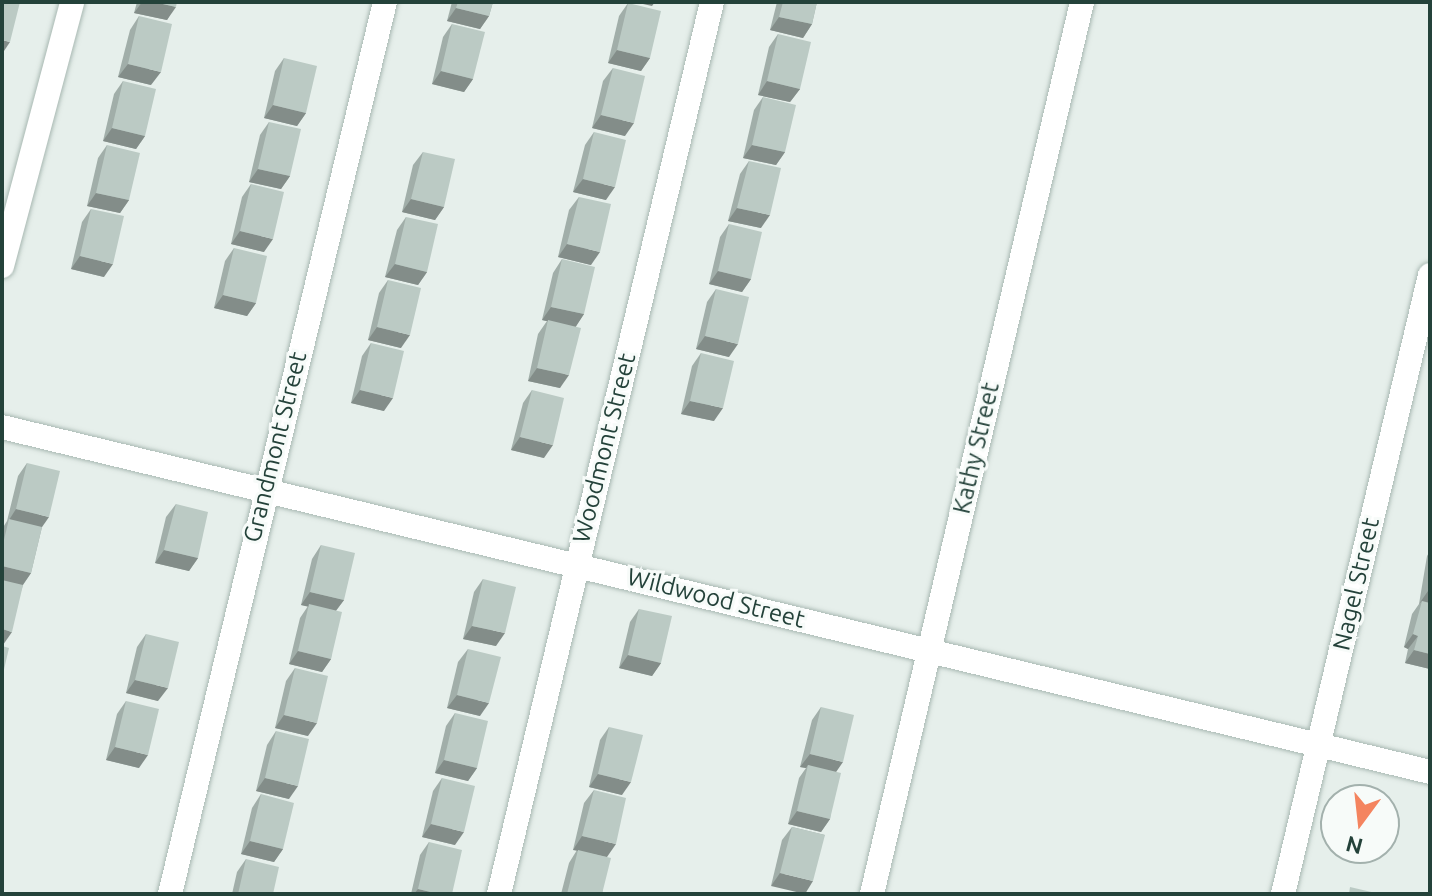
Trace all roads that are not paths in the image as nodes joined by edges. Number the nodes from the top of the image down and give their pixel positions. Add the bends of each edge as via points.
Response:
1 (72, 2) edge
2 (385, 2) edge
3 (712, 2) edge
4 (1082, 2) edge
5 (2, 266) edge
6 (1430, 275) edge
7 (2, 427) edge
8 (264, 491) junction
9 (576, 563) junction
10 (929, 650) junction
11 (1318, 746) junction
12 (1430, 772) edge
13 (170, 894) edge
14 (499, 894) edge
15 (872, 894) edge
16 (1283, 894) edge

1 - 5 street
2 - 8 street, Grandmont Street
3 - 9 street, Woodmont Street
4 - 10 street, Kathy Street
6 - 11 street, Nagel Street
7 - 8 street, Wildwood Street
8 - 9 street, Wildwood Street
8 - 13 street, Grandmont Street
9 - 10 street, Wildwood Street
9 - 14 street, Woodmont Street
10 - 11 street, Wildwood Street
10 - 15 street, Kathy Street
11 - 12 street, Wildwood Street
11 - 16 street, Nagel Street

